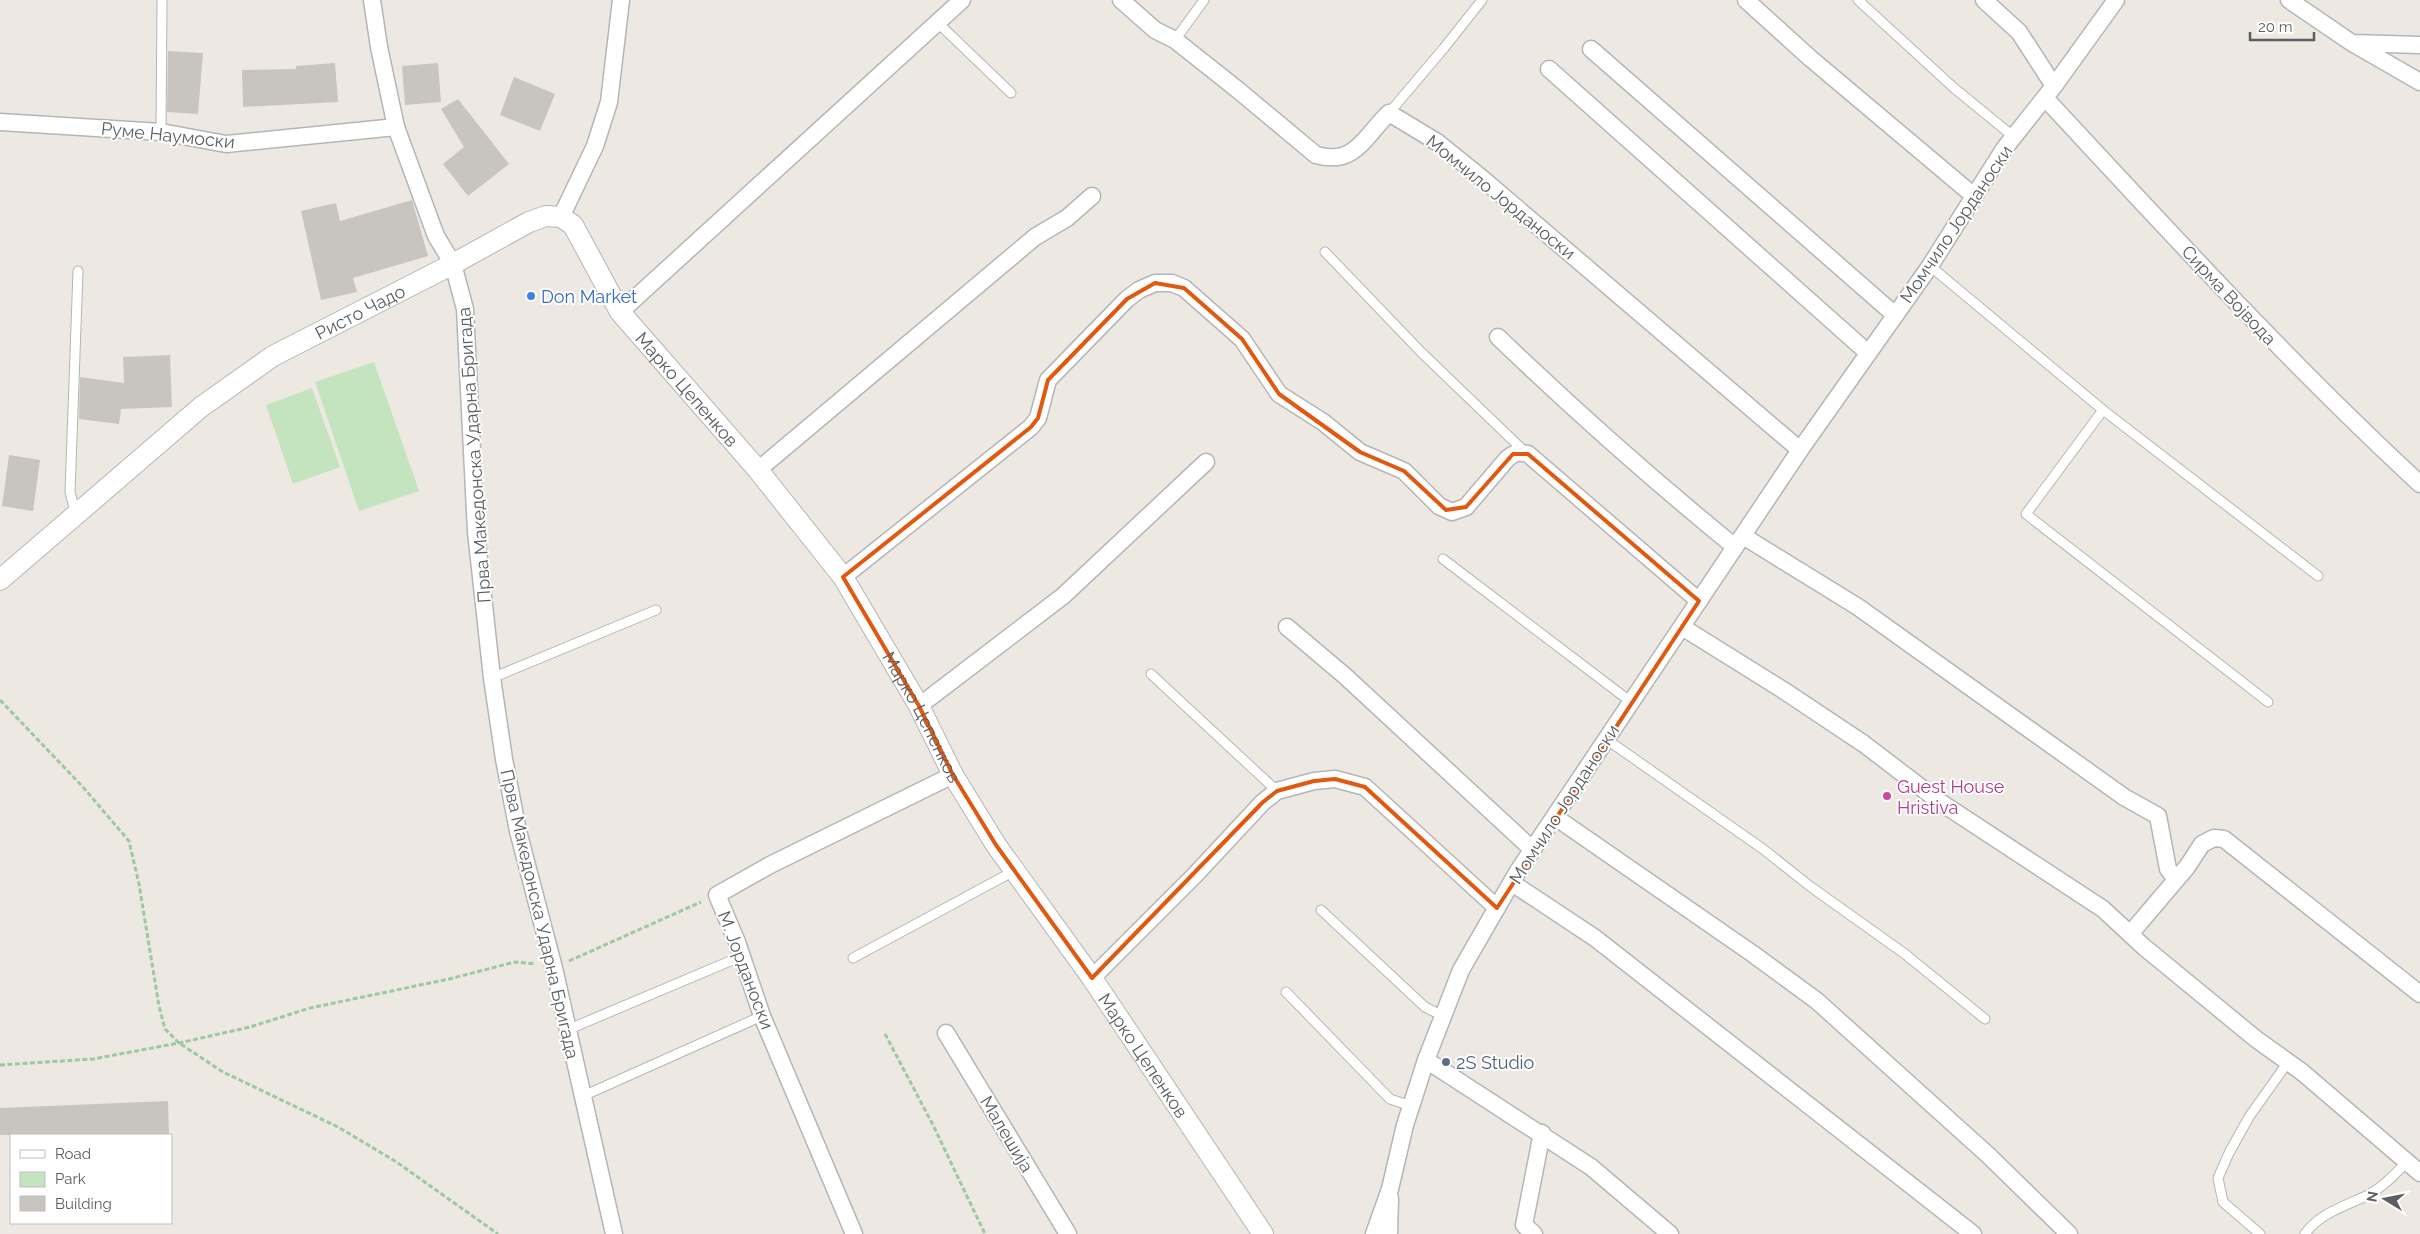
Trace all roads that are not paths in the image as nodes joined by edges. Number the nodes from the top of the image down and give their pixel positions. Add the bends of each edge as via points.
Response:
1 (162, 0) edge
2 (372, 0) edge
3 (621, 0) edge
4 (962, 0) edge
5 (1121, 0) edge
6 (1204, 0) edge
7 (1482, 0) edge
8 (1746, 0) edge
9 (1858, 0) edge
10 (1984, 0) edge
11 (2116, 0) edge
12 (2289, 0) edge
13 (938, 23) junction
14 (1175, 40) junction
15 (2352, 43) junction
16 (2420, 45) edge
17 (1591, 49) dead end
18 (1549, 69) dead end
19 (2420, 82) edge
20 (2049, 92) junction
21 (1011, 93) dead end
22 (1389, 113) junction
23 (0, 122) edge
24 (396, 128) junction
25 (161, 132) junction
26 (2014, 137) junction
27 (1092, 196) dead end
28 (1974, 196) junction
29 (561, 217) junction
30 (1325, 252) dead end
31 (453, 264) junction
32 (1930, 266) junction
33 (78, 271) dead end
34 (620, 312) junction
35 (1895, 315) junction
36 (1498, 337) dead end
37 (1868, 354) junction
38 (2103, 410) junction
39 (1800, 450) junction
40 (1528, 454) junction
41 (1206, 462) dead end
42 (758, 470) junction
43 (2420, 484) edge
44 (76, 515) junction
45 (1739, 542) junction
46 (1443, 559) dead end
47 (2318, 576) dead end
48 (844, 577) junction
49 (0, 580) edge
50 (1699, 601) junction
51 (656, 610) dead end
52 (1287, 627) dead end
53 (1682, 627) junction
54 (1151, 674) dead end
55 (492, 678) junction
56 (1631, 702) junction
57 (2268, 702) dead end
58 (919, 706) junction
59 (1606, 739) junction
60 (953, 775) junction
61 (1277, 790) junction
62 (1555, 817) junction
63 (1533, 850) junction
64 (1014, 871) junction
65 (2176, 879) junction
66 (1512, 883) junction
67 (1497, 908) junction
68 (1322, 910) dead end
69 (2130, 934) junction
70 (742, 956) junction
71 (853, 958) dead end
72 (1092, 978) junction
73 (1286, 992) dead end
74 (2420, 994) edge
75 (762, 1016) junction
76 (1443, 1016) junction
77 (1985, 1019) dead end
78 (567, 1030) junction
79 (946, 1033) dead end
80 (1426, 1060) junction
81 (2288, 1062) junction
82 (583, 1096) junction
83 (1411, 1106) junction
84 (1542, 1133) junction
85 (2407, 1162) junction
86 (2420, 1173) edge
87 (1390, 1188) junction
88 (614, 1234) edge
89 (854, 1234) edge
90 (1068, 1234) edge
91 (1263, 1234) edge
92 (1374, 1234) edge
93 (1389, 1234) edge
94 (1534, 1234) edge
95 (1670, 1234) edge
96 (1973, 1234) edge
97 (2069, 1234) edge
98 (2260, 1234) edge
99 (2304, 1234) edge

1 - 25 lane
2 - 24 street, Прва Македонска Ударна Бригада
3 - 29 street via 609,102 594,146
4 - 13 street
5 - 14 street via 1154,30
6 - 14 lane
7 - 22 lane
8 - 28 street
9 - 26 lane via 1954,88
10 - 20 street, Сирма Војвода via 2019,32
11 - 20 street, Момчило Јорданоски
12 - 15 street
13 - 21 lane
13 - 34 street
14 - 22 street via 1316,155 1329,159 1345,157
15 - 16 street
15 - 19 street
17 - 35 street
18 - 37 street
20 - 26 street, Момчило Јорданоски
20 - 43 street, Сирма Војвода via 2264,332
22 - 39 street, Момчило Јорданоски via 1437,142 1471,169
23 - 25 street, Руме Наумоски
24 - 25 street, Руме Наумоски via 226,144
24 - 31 street, Прва Македонска Ударна Бригада via 436,236
26 - 28 street, Момчило Јорданоски
27 - 42 street via 1067,218 1035,237
28 - 32 street, Момчило Јорданоски
29 - 31 street, Ристо Чадо via 546,216 529,222
29 - 34 street, Марко Цепенков via 573,225
30 - 40 lane via 1421,352
31 - 44 street, Ристо Чадо via 273,356 201,407
31 - 55 street, Прва Македонска Ударна Бригада via 465,309 476,532
32 - 35 street, Момчило Јорданоски
32 - 38 lane
33 - 44 lane via 70,492
34 - 42 street, Марко Цепенков
35 - 37 street, Момчило Јорданоски
36 - 45 street via 1677,500
37 - 39 street, Момчило Јорданоски
38 - 47 lane
38 - 57 lane via 2026,514
39 - 45 street, Момчило Јорданоски
40 - 48 street via 1513,454 1466,507 1452,512 1446,510 1404,471 1360,452 1323,422 1279,394 1242,339 1184,288 1172,283 1155,283 1127,299 1048,380 1038,418 1031,428
40 - 50 street
41 - 58 street via 1063,596
42 - 48 street, Марко Цепенков
44 - 49 street, Ристо Чадо
45 - 50 street, Момчило Јорданоски
45 - 65 street via 1858,607 2124,797 2158,816 2168,869
46 - 56 lane
48 - 58 street, Марко Цепенков
50 - 53 street, Момчило Јорданоски
51 - 55 lane
52 - 63 street
53 - 56 street, Момчило Јорданоски
53 - 69 street via 1864,744 1940,802 2102,908
54 - 61 lane
55 - 78 street, Прва Македонска Ударна Бригада via 518,832
56 - 59 street, Момчило Јорданоски
58 - 60 street, Марко Цепенков
59 - 62 street, Момчило Јорданоски
59 - 77 lane via 1763,849 1811,888 1905,954
60 - 64 street, Марко Цепенков
60 - 70 street, М. Јорданоски via 770,865 717,895
61 - 67 street via 1335,779 1365,787
61 - 72 street
62 - 63 street, Момчило Јорданоски
62 - 97 street via 1817,1002
63 - 66 street, Момчило Јорданоски
64 - 71 lane
64 - 72 street, Марко Цепенков
65 - 69 street
65 - 74 street via 2202,844 2214,838 2224,839
66 - 67 street, Момчило Јорданоски
66 - 96 street via 1595,938
67 - 76 street, Момчило Јорданоски via 1461,970
68 - 76 lane via 1425,1007
69 - 81 street via 2248,1033
70 - 75 street, М. Јорданоски
70 - 78 lane
72 - 91 street, Марко Цепенков
73 - 83 lane via 1390,1099
75 - 82 lane
75 - 89 street, М. Јорданоски
76 - 80 street, Момчило Јорданоски
78 - 82 street, Прва Македонска Ударна Бригада
79 - 90 street, Малешија
80 - 83 street, Момчило Јорданоски
80 - 84 street
81 - 85 street
81 - 98 lane via 2249,1117 2218,1178 2223,1202
82 - 88 street, Прва Македонска Ударна Бригада
83 - 87 street, Момчило Јорданоски
84 - 94 street via 1524,1225
84 - 95 street via 1591,1167
85 - 86 street
85 - 99 lane via 2369,1195 2326,1215
87 - 92 street
87 - 93 street

